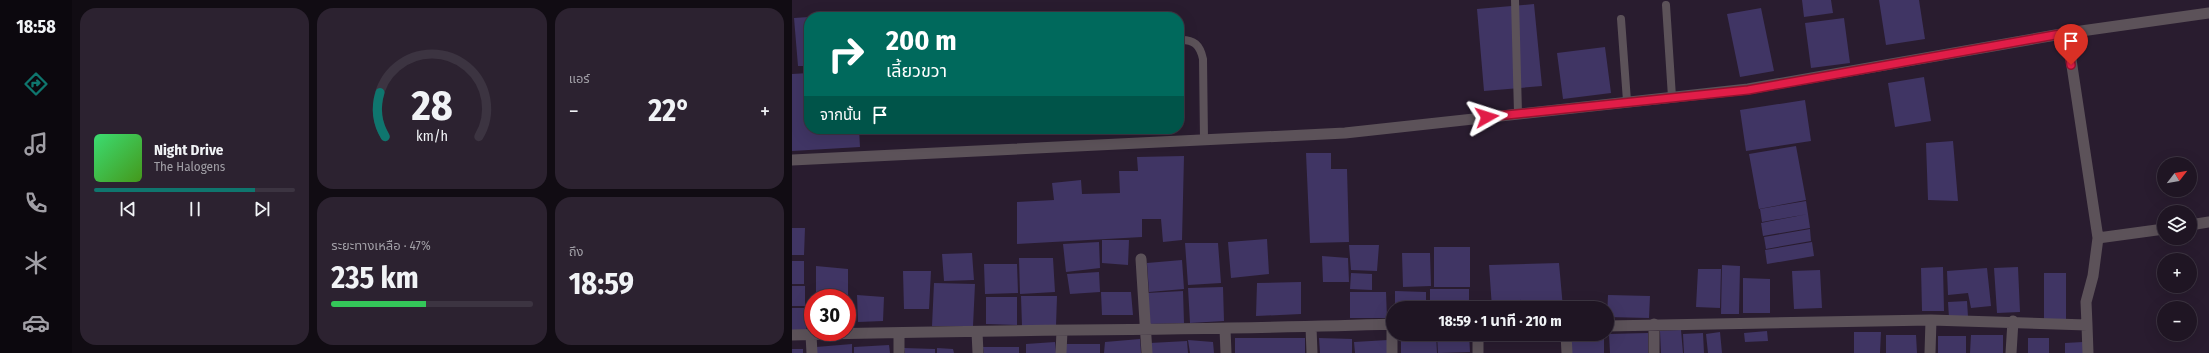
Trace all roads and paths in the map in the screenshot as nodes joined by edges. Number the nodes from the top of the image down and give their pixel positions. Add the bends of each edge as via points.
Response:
1 (1515, 0) edge
2 (1666, 5) dead end
3 (2209, 13) edge
4 (1621, 19) dead end
5 (2066, 33) junction
6 (1184, 41) edge
7 (1672, 97) junction
8 (1627, 101) junction
9 (1518, 114) junction
10 (1204, 140) junction
11 (792, 160) edge
12 (2209, 222) edge
13 (2197, 224) edge
14 (2157, 229) edge
15 (2098, 238) junction
16 (1141, 259) dead end
17 (1931, 320) junction
18 (2013, 321) junction
19 (1386, 324) edge
20 (1654, 324) junction
21 (2087, 325) junction
22 (1614, 326) edge
23 (1311, 327) junction
24 (1146, 328) junction
25 (1225, 329) junction
26 (1062, 331) junction
27 (977, 332) junction
28 (899, 333) junction
29 (856, 334) edge
30 (792, 335) edge
31 (804, 335) edge
32 (811, 341) edge
33 (1392, 341) edge
34 (1478, 341) edge
35 (1566, 341) edge
36 (812, 353) edge
37 (899, 353) edge
38 (978, 353) edge
39 (1061, 353) edge
40 (1147, 353) edge
41 (1226, 353) edge
42 (1312, 353) edge
43 (1392, 353) edge
44 (1478, 353) edge
45 (1567, 353) edge
46 (1654, 353) edge
47 (1930, 353) edge
48 (2011, 353) edge
49 (2088, 353) edge

1 - 9 lane
2 - 7 lane
3 - 5 street
4 - 8 lane
5 - 7 street via 1748,90
5 - 15 street
6 - 10 lane via 1194,42 1200,47 1203,58
7 - 8 street
8 - 9 street
9 - 10 street via 1345,133
10 - 11 street
12 - 13 street
14 - 15 street
15 - 21 street via 2093,276 2086,302
16 - 24 street
17 - 18 street
17 - 20 street
17 - 47 street
18 - 21 street
18 - 48 street
19 - 23 street
20 - 22 street
20 - 46 street
21 - 49 street
23 - 25 street
23 - 42 street
24 - 25 street
24 - 26 street
24 - 40 street
25 - 41 street
26 - 27 street
26 - 39 street
27 - 28 street
27 - 38 street
28 - 29 street
28 - 37 street
30 - 31 street
32 - 36 street
33 - 43 street
34 - 44 street
35 - 45 street

